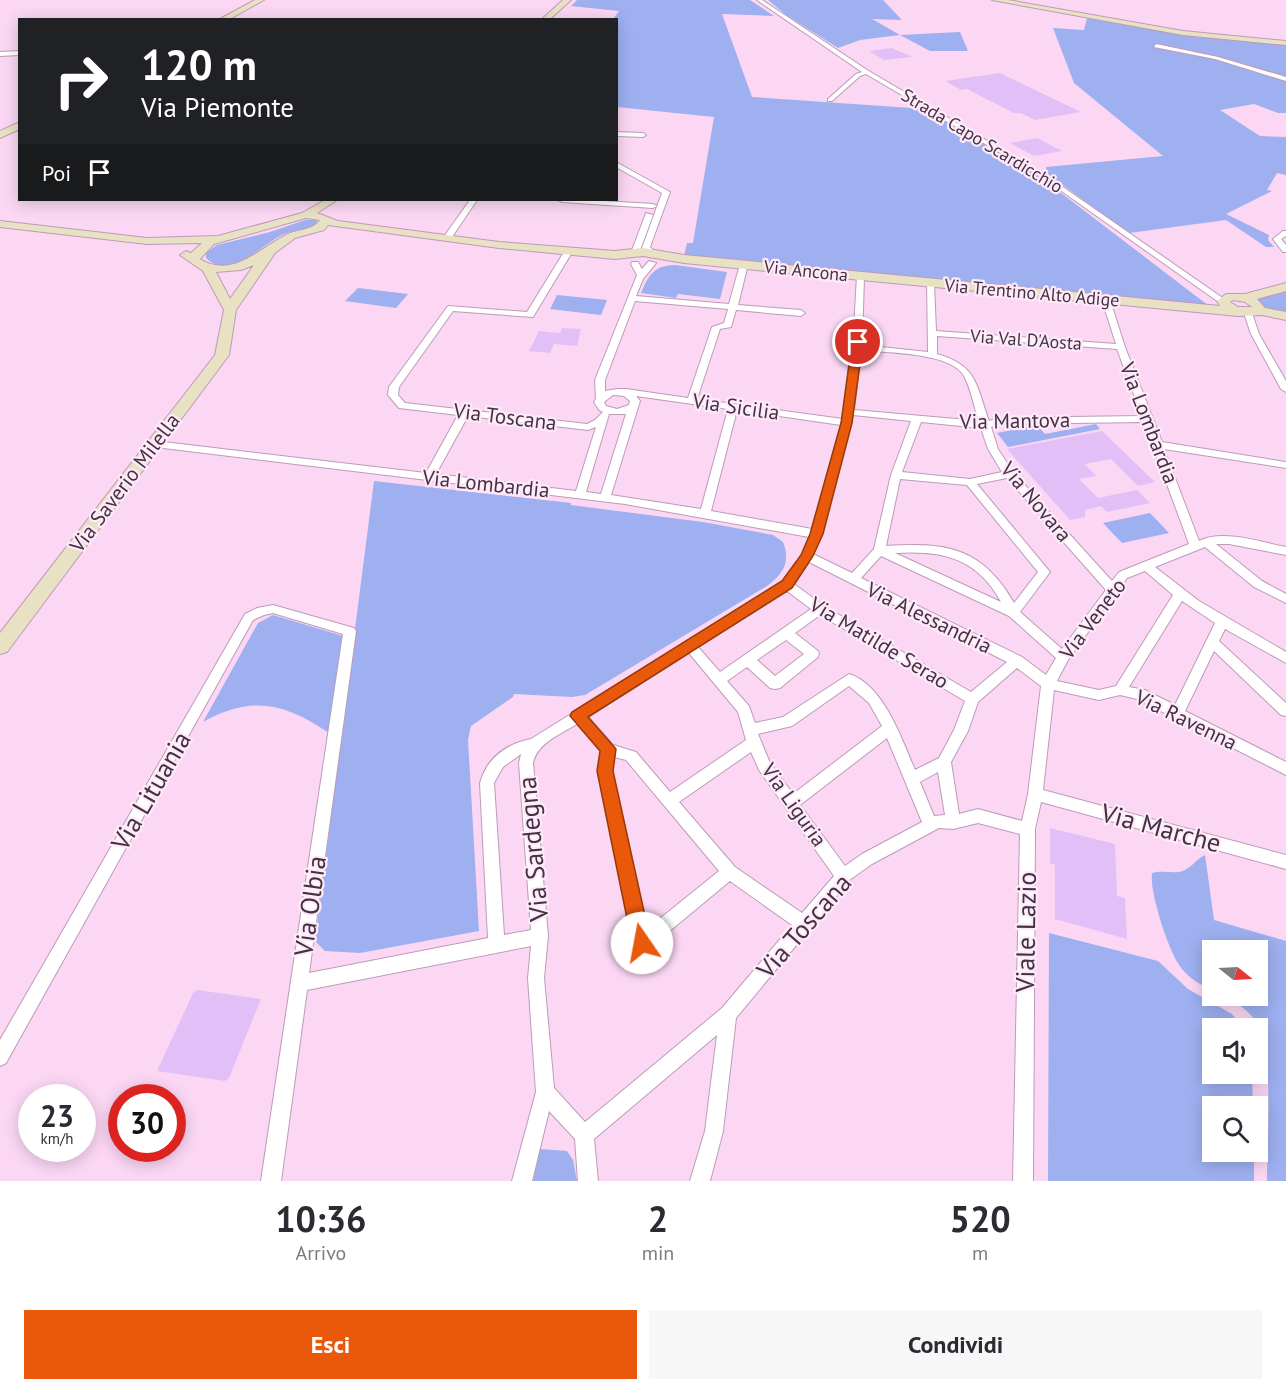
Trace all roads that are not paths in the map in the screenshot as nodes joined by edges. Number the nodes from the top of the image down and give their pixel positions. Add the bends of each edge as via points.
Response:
1 (260, 0) edge
2 (267, 0) edge
3 (567, 0) edge
4 (759, 0) edge
5 (996, 0) edge
6 (1004, 0) edge
7 (224, 18) edge
8 (232, 18) edge
9 (546, 18) edge
10 (1286, 42) edge
11 (1156, 46) dead end
12 (18, 53) edge
13 (0, 54) edge
14 (867, 72) junction
15 (1286, 79) edge
16 (830, 100) dead end
17 (18, 124) edge
18 (18, 124) edge
19 (0, 130) edge
20 (618, 134) edge
21 (0, 135) edge
22 (642, 135) dead end
23 (618, 165) edge
24 (659, 188) junction
25 (330, 201) edge
26 (332, 201) edge
27 (472, 201) edge
28 (577, 201) edge
29 (653, 206) junction
30 (306, 215) junction
31 (324, 218) junction
32 (0, 224) edge
33 (315, 230) junction
34 (1286, 233) edge
35 (224, 238) junction
36 (447, 238) junction
37 (147, 241) junction
38 (1286, 250) edge
39 (269, 253) junction
40 (567, 255) junction
41 (653, 258) junction
42 (194, 261) junction
43 (636, 263) junction
44 (742, 268) junction
45 (207, 269) junction
46 (860, 277) junction
47 (930, 283) junction
48 (1286, 287) edge
49 (632, 298) junction
50 (1106, 300) junction
51 (1239, 305) junction
52 (732, 307) junction
53 (230, 310) junction
54 (801, 313) dead end
55 (1286, 316) edge
56 (932, 333) junction
57 (857, 347) junction
58 (1121, 347) junction
59 (933, 356) junction
60 (600, 380) junction
61 (1286, 389) edge
62 (614, 392) junction
63 (626, 392) junction
64 (652, 396) junction
65 (600, 398) junction
66 (692, 401) junction
67 (634, 406) junction
68 (733, 407) junction
69 (606, 413) junction
70 (464, 414) junction
71 (847, 417) junction
72 (917, 419) junction
73 (1147, 419) junction
74 (985, 425) junction
75 (155, 444) junction
76 (1159, 445) junction
77 (1286, 465) edge
78 (1009, 474) junction
79 (896, 475) junction
80 (428, 478) junction
81 (970, 482) junction
82 (580, 494) junction
83 (605, 498) junction
84 (705, 513) junction
85 (816, 534) junction
86 (1200, 544) junction
87 (879, 550) junction
88 (1286, 551) edge
89 (807, 556) junction
90 (1146, 565) junction
91 (852, 580) junction
92 (787, 585) junction
93 (1112, 589) junction
94 (1181, 593) junction
95 (1286, 599) edge
96 (820, 609) junction
97 (1013, 613) junction
98 (1223, 620) junction
99 (350, 631) joint
100 (786, 633) junction
101 (1212, 642) junction
102 (689, 645) junction
103 (0, 647) edge
104 (1063, 657) junction
105 (1286, 658) edge
106 (748, 660) junction
107 (1017, 661) junction
108 (719, 680) junction
109 (1048, 684) junction
110 (1120, 690) junction
111 (972, 699) junction
112 (1286, 711) edge
113 (1178, 712) junction
114 (578, 716) junction
115 (890, 728) junction
116 (752, 736) junction
117 (534, 744) junction
118 (608, 749) junction
119 (944, 762) junction
120 (1286, 769) edge
121 (912, 779) junction
122 (1035, 794) junction
123 (670, 800) junction
124 (792, 803) junction
125 (952, 822) junction
126 (931, 825) junction
127 (1028, 829) junction
128 (1286, 862) edge
129 (730, 872) junction
130 (843, 876) junction
131 (806, 924) junction
132 (540, 936) junction
133 (496, 944) junction
134 (299, 983) junction
135 (728, 1014) junction
136 (0, 1057) edge
137 (545, 1092) junction
138 (584, 1134) junction
139 (271, 1181) edge
140 (522, 1181) edge
141 (588, 1181) edge
142 (700, 1181) edge
143 (1023, 1181) edge

1 - 7 street
2 - 8 street
3 - 9 street
4 - 14 street, Strada Capo Scardicchio
5 - 10 street via 1182,33
6 - 10 street via 1209,35
11 - 15 street
12 - 13 street
14 - 16 street via 858,75
14 - 51 street, Strada Capo Scardicchio via 1045,177 1202,288
17 - 19 street
18 - 21 street
20 - 22 street
23 - 24 street
24 - 29 street
24 - 41 street via 666,192 646,248
25 - 30 street
26 - 31 street
27 - 36 street
28 - 29 street
29 - 43 street
30 - 31 street
30 - 35 street
31 - 33 street via 323,226
31 - 36 street via 340,225
32 - 37 street
33 - 39 street via 291,236
33 - 40 street
34 - 38 street via 1277,239
35 - 37 street
35 - 42 street via 201,248
36 - 43 street via 615,255
37 - 42 street
39 - 45 street via 242,266
39 - 53 street
40 - 43 street
40 - 70 street, Via Toscana via 530,315 451,308 394,387 393,394 402,406
41 - 43 street
41 - 44 street, Via Ancona
41 - 46 street, Via Ancona
42 - 45 street
43 - 49 street
44 - 46 street, Via Ancona
44 - 52 street
45 - 53 street
46 - 47 street, Via Trentino Alto Adige
46 - 57 street
47 - 50 street, Via Trentino Alto Adige
47 - 56 street
48 - 51 street
49 - 52 street
49 - 60 street
50 - 51 street, Via Trentino Alto Adige via 1205,309
50 - 58 street, Via Lombardia
51 - 55 street, Via Trentino Alto Adige
51 - 61 street
52 - 54 street
52 - 66 street via 728,325 716,327
53 - 75 street, Via Saverio Milella via 222,354
56 - 58 street, Via Val D'Aosta
56 - 59 street
57 - 59 street, Via Novara
57 - 71 street
58 - 73 street, Via Lombardia
59 - 74 street, Via Novara via 962,365
60 - 62 street
60 - 65 street
62 - 63 street, Via Sicilia
62 - 65 street
63 - 64 street, Via Sicilia
63 - 67 street via 634,397
64 - 66 street, Via Sicilia
64 - 67 street, Via Toscana
65 - 69 street via 599,405
66 - 68 street, Via Sicilia
67 - 69 street, Via Toscana via 623,412
67 - 83 street
68 - 71 street, Via Sicilia
68 - 84 street
69 - 70 street, Via Toscana via 588,427
69 - 82 street
70 - 80 street
71 - 72 street, Via Mantova
71 - 85 street
72 - 74 street, Via Mantova
72 - 79 street
73 - 74 street, Via Mantova via 1000,421
73 - 76 street, Via Lombardia
74 - 78 street, Via Novara via 993,449
75 - 80 street, Via Lombardia
75 - 103 street, Via Saverio Milella
76 - 77 street
76 - 86 street, Via Lombardia
78 - 81 street
78 - 93 street, Via Novara
79 - 81 street
79 - 87 street
80 - 82 street, Via Lombardia
81 - 97 street via 1044,572
82 - 83 street, Via Lombardia
83 - 84 street, Via Lombardia
84 - 85 street, Via Lombardia
85 - 89 street
86 - 88 street, Via Veneto via 1229,540
86 - 90 street, Via Veneto
86 - 95 street
87 - 91 street
87 - 97 street
87 - 97 street via 930,549 967,558 994,581
89 - 91 street, Via Alessandria
89 - 92 street
90 - 93 street, Via Veneto via 1123,575
90 - 94 street
91 - 107 street, Via Alessandria
92 - 96 street, Via Matilde Serao
92 - 102 street
93 - 104 street, Via Veneto
94 - 98 street
94 - 110 street
96 - 100 street
96 - 111 street, Via Matilde Serao
97 - 104 street
98 - 101 street
98 - 105 street
99 - 134 street, Via Olbia
99 - 136 street, Via Lituania via 273,609 249,617
100 - 106 street
100 - 106 street via 813,654 776,684
101 - 112 street
101 - 113 street
102 - 108 street, Via Liguria
102 - 114 street
104 - 109 street, Via Veneto
106 - 108 street
107 - 109 street, Via Alessandria
107 - 111 street
108 - 116 street, Via Liguria via 744,710
109 - 110 street, Via Ravenna via 1099,695
109 - 122 street, Viale Lazio
110 - 113 street, Via Ravenna via 1153,698
111 - 119 street
113 - 120 street, Via Ravenna
114 - 117 street
114 - 118 street
115 - 116 street via 874,699 849,679 787,722
115 - 121 street
115 - 124 street
116 - 123 street
116 - 124 street, Via Liguria via 764,766
117 - 132 street, Via Sardegna via 526,763
117 - 133 street, Via Sardegna via 500,760 488,774
118 - 123 street via 631,756
118 - 129 street via 605,771 642,943
119 - 121 street
119 - 125 street
121 - 126 street
122 - 127 street, Viale Lazio
122 - 128 street, Via Marche
123 - 129 street
124 - 130 street, Via Liguria
125 - 126 street, Via Toscana
125 - 127 street, Via Toscana via 978,816
126 - 130 street, Via Toscana
127 - 143 street, Viale Lazio
129 - 131 street
130 - 131 street, Via Toscana
131 - 135 street, Via Toscana
132 - 133 street
132 - 137 street, Via Sardegna via 536,978
133 - 134 street
134 - 139 street, Via Olbia
135 - 138 street, Via Toscana
135 - 142 street via 714,1131
137 - 138 street
137 - 140 street, Via Sardegna
138 - 141 street

